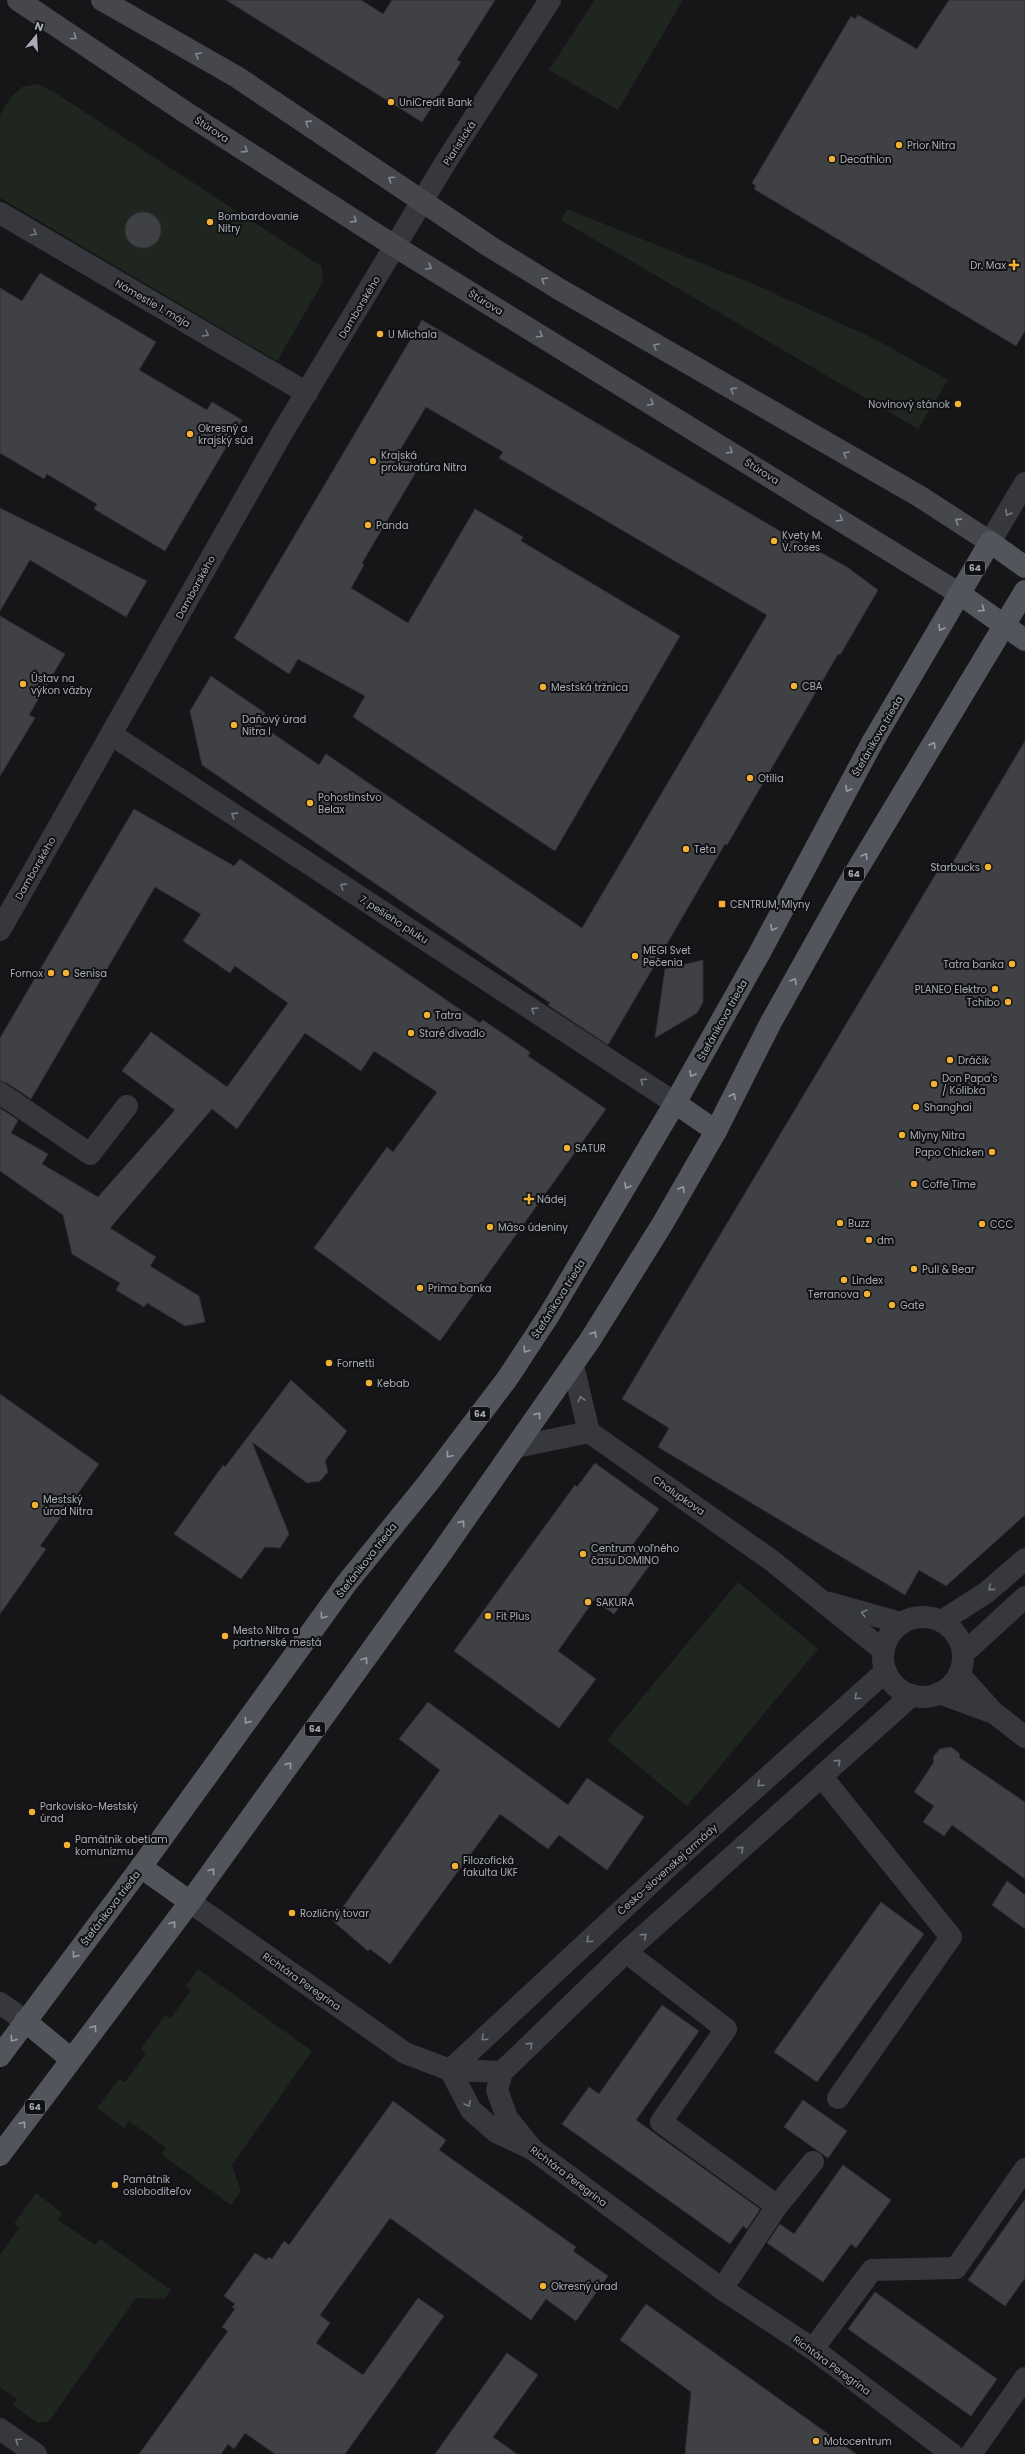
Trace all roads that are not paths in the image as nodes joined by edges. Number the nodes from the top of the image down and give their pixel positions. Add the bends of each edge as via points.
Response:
1 (18, 0) edge
2 (102, 0) edge
3 (550, 0) edge
4 (423, 201) junction
5 (0, 213) edge
6 (396, 247) junction
7 (306, 393) junction
8 (1025, 483) edge
9 (990, 542) junction
10 (1025, 567) edge
11 (1025, 591) edge
12 (960, 594) junction
13 (1005, 625) junction
14 (1025, 640) edge
15 (112, 735) junction
16 (0, 930) edge
17 (0, 1093) edge
18 (675, 1103) junction
19 (127, 1106) dead end
20 (716, 1131) junction
21 (572, 1366) junction
22 (589, 1432) junction
23 (516, 1447) junction
24 (1025, 1559) edge
25 (1025, 1597) edge
26 (822, 1601) junction
27 (942, 1621) junction
28 (902, 1623) junction
29 (885, 1661) junction
30 (961, 1664) junction
31 (939, 1693) junction
32 (912, 1695) junction
33 (993, 1712) junction
34 (1025, 1737) edge
35 (822, 1777) junction
36 (141, 1867) junction
37 (190, 1902) junction
38 (626, 1952) junction
39 (0, 2002) edge
40 (25, 2022) junction
41 (0, 2056) edge
42 (70, 2059) junction
43 (450, 2070) junction
44 (502, 2072) junction
45 (838, 2098) dead end
46 (532, 2149) junction
47 (0, 2155) edge
48 (813, 2162) dead end
49 (1025, 2169) edge
50 (777, 2206) junction
51 (722, 2289) junction
52 (813, 2349) junction
53 (1025, 2378) edge
54 (0, 2429) edge
55 (36, 2454) edge
56 (952, 2454) edge
57 (971, 2454) edge

1 -> 6 main road, Štúrova via 188,114
4 -> 2 main road via 237,77
3 - 4 street, Piaristická
4 - 6 street, Piaristická
9 -> 4 main road via 919,496 559,289
5 -> 7 street, Námestie 1. mája
6 - 7 street, Damborského
6 -> 12 main road, Štúrova
7 - 15 street, Damborského
8 -> 9 street, Štefánikova trieda
9 - 10 main road
9 - 12 main road, Štefánikova trieda / 64
11 - 13 main road, 64
12 -> 13 main road
12 -> 18 main road, Štefánikova trieda / 64 via 873,741 759,954
13 - 14 main road
20 -> 13 main road, 64 via 770,1024 846,888
15 - 16 street, Damborského
18 -> 15 street, 7. pešieho pluku
17 - 19 street via 90,1154
18 - 20 main road
18 -> 36 main road, Štefánikova trieda / 64 via 595,1241 506,1379 428,1483 346,1584
21 -> 20 main road, 64 via 663,1223
22 -> 21 street
23 -> 21 main road, 64
22 - 23 street
22 - 26 street, Chalupkova via 771,1560
37 -> 23 main road, 64
24 -> 27 street via 987,1592
25 - 30 street
28 -> 26 street, Chalupkova
26 - 29 street, Chalupkova
27 - 28 street via 921,1617
27 - 30 street via 953,1630 960,1641
28 - 29 street via 893,1631
29 - 32 street via 896,1686
29 -> 43 street, Česko-slovenskej armády
30 - 31 street via 954,1682
30 - 33 street
31 - 32 street via 925,1697
31 - 33 street
35 -> 32 street
33 - 34 street
38 -> 35 street
35 - 45 street via 951,1937
36 - 37 main road
36 -> 40 main road, Štefánikova trieda / 64
42 -> 37 main road, 64
37 - 43 street, Richtára Peregrina via 405,2053
44 -> 38 street
38 - 50 street via 726,2029 661,2122
39 - 40 street
40 -> 41 main road, Štefánikova trieda / 64
40 - 42 main road
47 -> 42 main road, 64
43 - 44 street, Richtára Peregrina
43 -> 46 street via 471,2110 496,2132
44 - 46 street, Richtára Peregrina via 497,2090 507,2118
46 - 51 street, Richtára Peregrina
48 - 50 street
49 - 52 street via 956,2268 872,2270
50 - 51 street
51 - 52 street, Richtára Peregrina
52 - 56 street, Richtára Peregrina
53 - 57 street
55 -> 54 street

